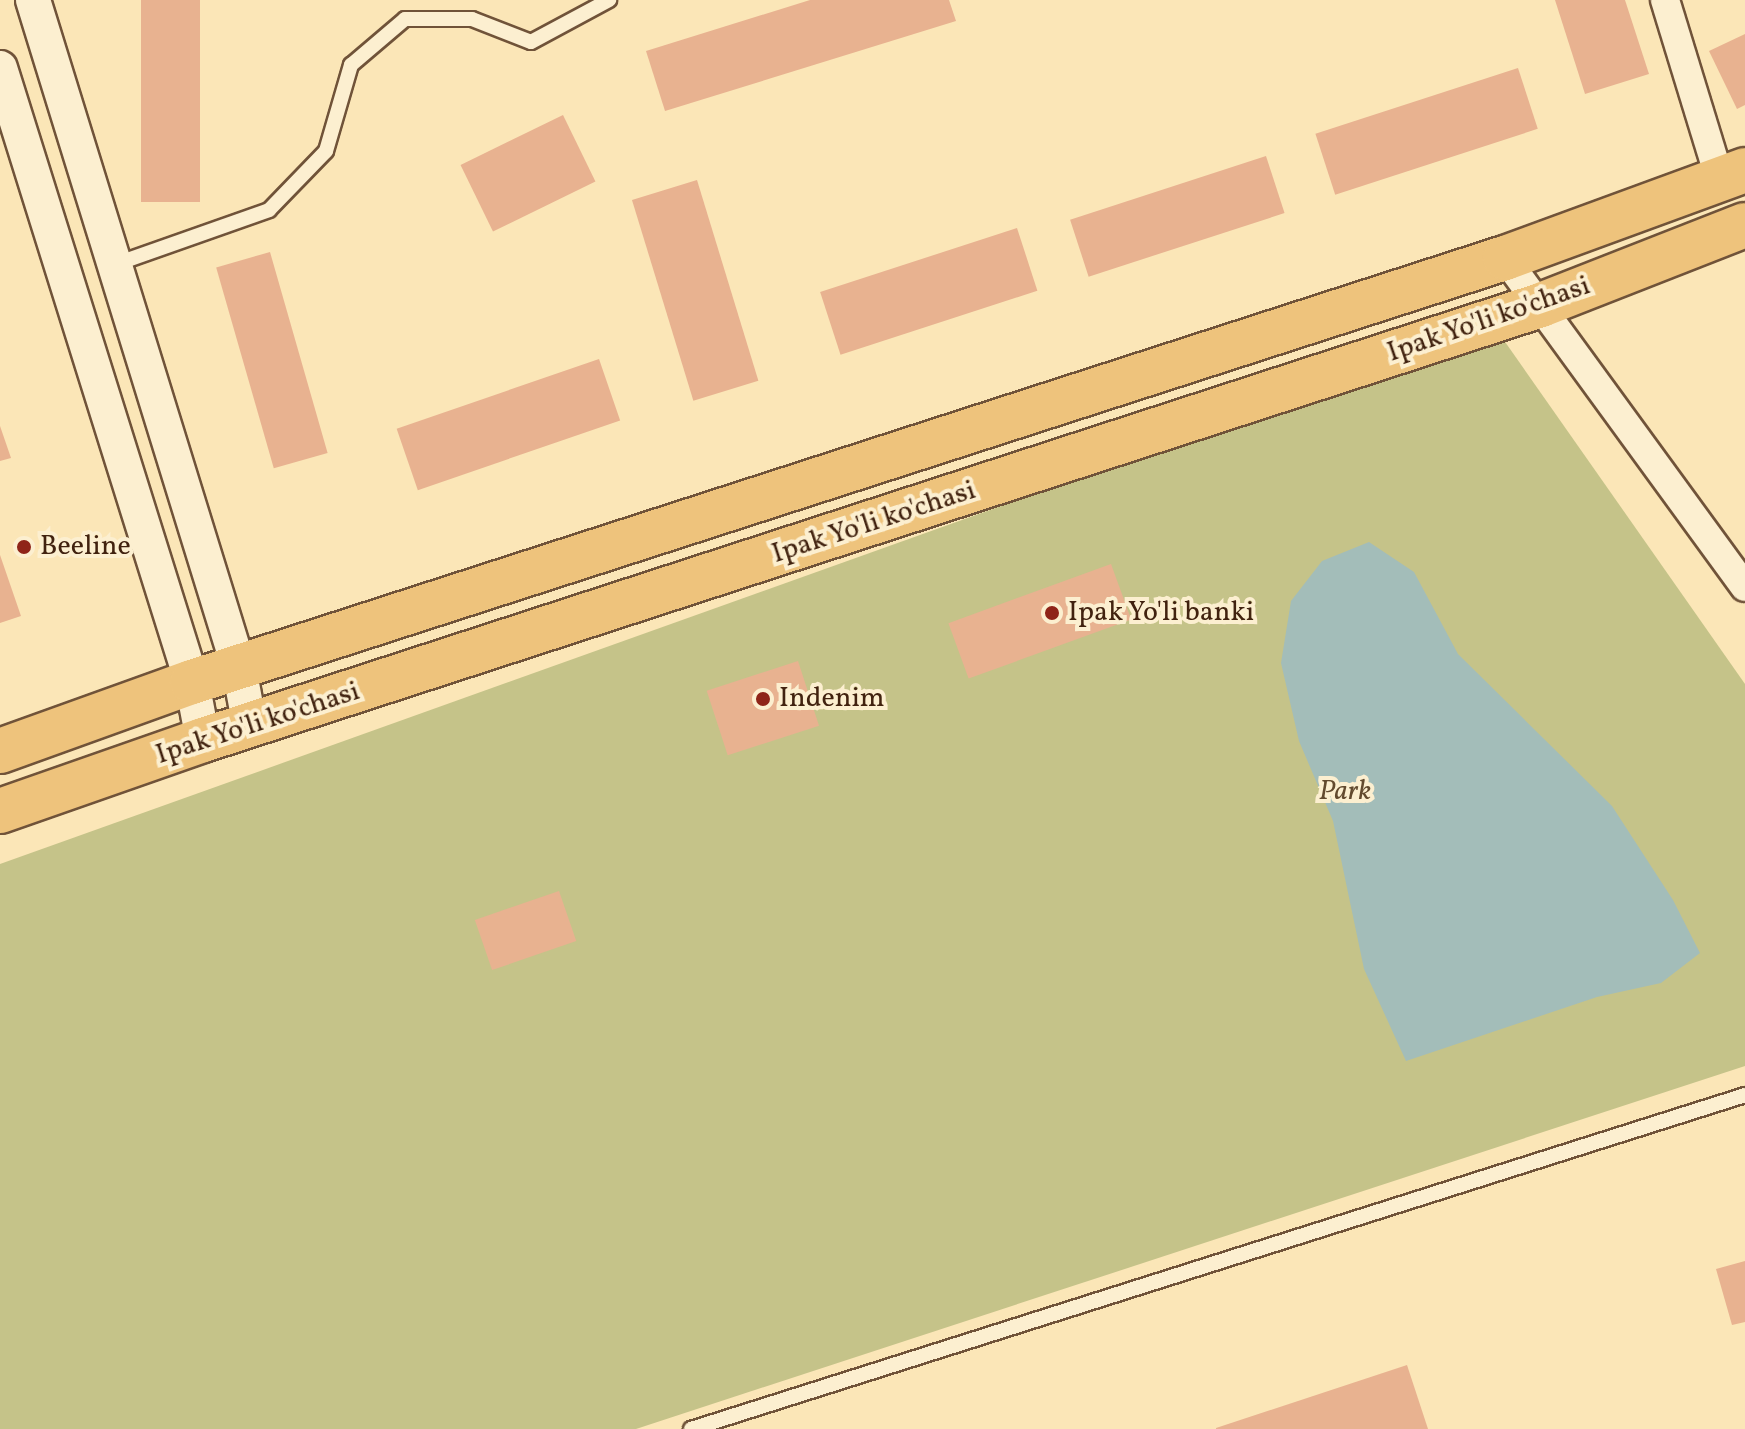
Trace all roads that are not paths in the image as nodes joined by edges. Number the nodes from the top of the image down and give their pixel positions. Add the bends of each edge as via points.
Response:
1 (33, 0) edge
2 (609, 0) edge
3 (1665, 0) edge
4 (0, 68) edge
5 (1733, 175) edge
6 (1745, 225) edge
7 (1505, 258) junction
8 (116, 264) junction
9 (1541, 305) junction
10 (1745, 587) edge
11 (239, 668) junction
12 (192, 682) junction
13 (250, 727) junction
14 (203, 740) junction
15 (0, 751) edge
16 (0, 811) edge
17 (1745, 1095) edge
18 (691, 1429) edge

1 - 8 street
2 - 8 lane via 531,42 472,19 405,19 351,65 326,151 269,210
3 - 5 street
4 - 12 street
5 - 7 main road, Ipak Yo'li ko'chasi
6 - 9 main road, Ipak Yo'li ko'chasi
7 - 9 street
7 - 11 main road, Ipak Yo'li ko'chasi
8 - 11 street
9 - 10 street
9 - 13 main road, Ipak Yo'li ko'chasi
11 - 12 main road, Ipak Yo'li ko'chasi
11 - 13 street
12 - 14 street
12 - 15 main road, Ipak Yo'li ko'chasi
13 - 14 main road, Ipak Yo'li ko'chasi
14 - 16 main road, Ipak Yo'li ko'chasi
17 - 18 lane

